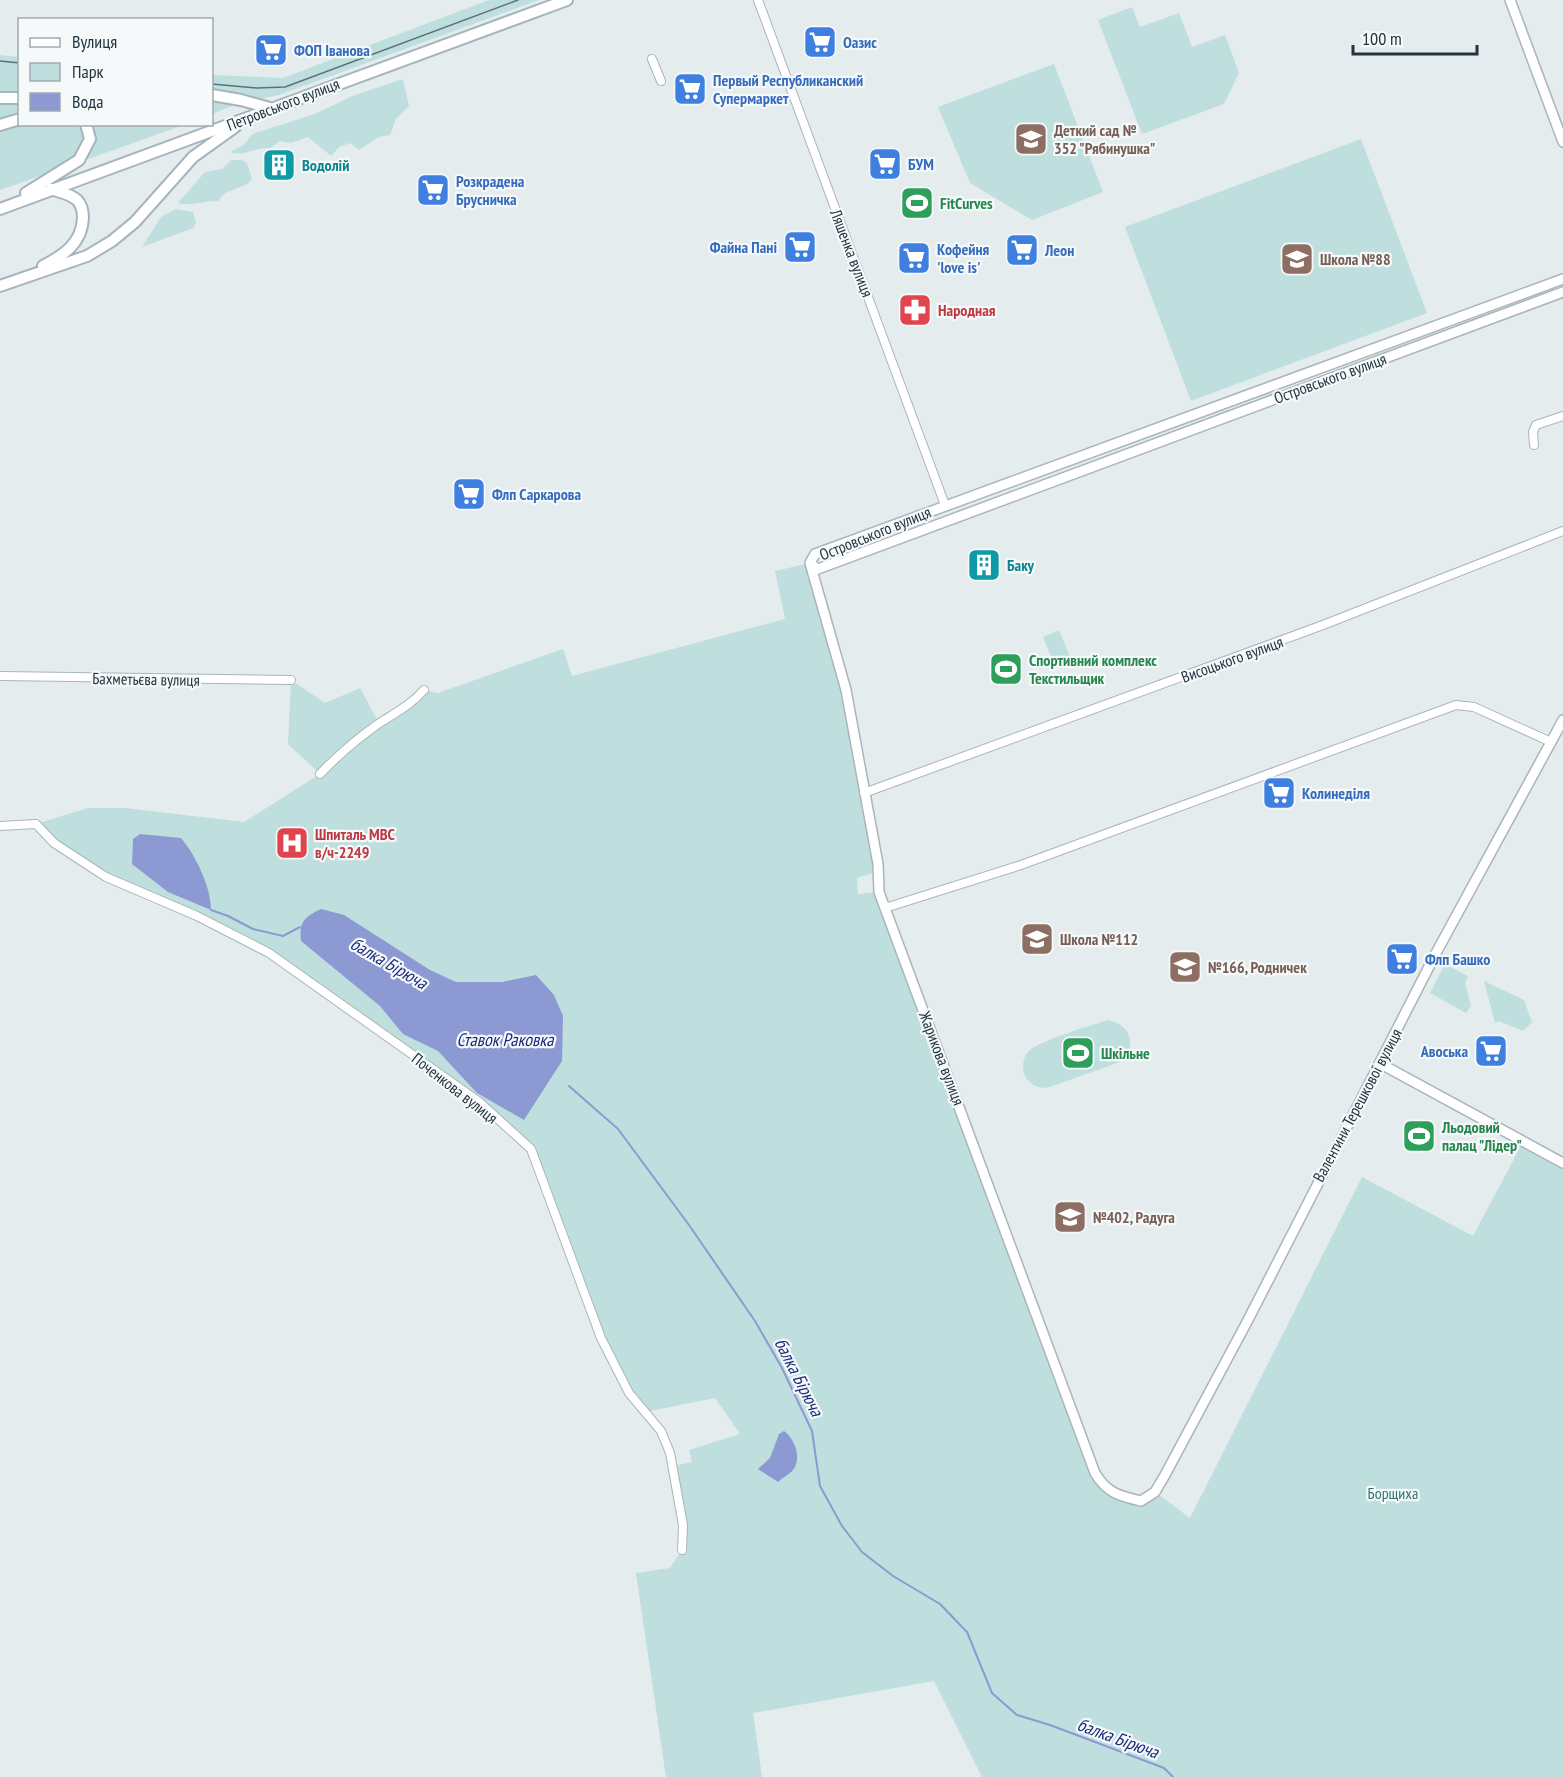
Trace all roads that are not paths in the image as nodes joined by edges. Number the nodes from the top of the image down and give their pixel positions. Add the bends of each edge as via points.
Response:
1 (567, 0) edge
2 (758, 0) edge
3 (1510, 0) edge
4 (652, 59) dead end
5 (661, 81) dead end
6 (213, 95) edge
7 (0, 98) edge
8 (18, 98) edge
9 (270, 108) junction
10 (18, 120) edge
11 (0, 125) edge
12 (86, 126) edge
13 (1563, 142) edge
14 (51, 189) junction
15 (0, 209) edge
16 (1563, 279) edge
17 (13, 281) junction
18 (0, 286) edge
19 (1563, 292) edge
20 (1563, 416) edge
21 (1534, 445) dead end
22 (945, 506) junction
23 (1563, 531) edge
24 (810, 563) junction
25 (0, 676) edge
26 (291, 680) dead end
27 (424, 690) dead end
28 (1563, 720) edge
29 (1551, 742) junction
30 (320, 774) dead end
31 (864, 793) junction
32 (0, 826) edge
33 (885, 908) junction
34 (1381, 1064) junction
35 (1563, 1163) edge
36 (1155, 1492) joint
37 (682, 1550) dead end

1 - 9 main road, Петровського вулиця
2 - 22 street, Ляшенка вулиця
3 - 13 street
4 - 5 street
6 - 9 main road
7 - 8 main road
9 - 14 main road, Петровського вулиця
9 - 17 main road via 193,157 124,232 87,256
10 - 11 main road
12 - 15 main road via 90,140 79,160
14 - 15 main road, Петровського вулиця
14 - 17 main road via 76,199 81,206 79,238 64,253
16 - 22 street, Островського вулиця
17 - 18 main road
19 - 24 street, Островського вулиця via 818,569
20 - 21 street via 1536,425
22 - 24 street, Островського вулиця via 815,554
23 - 31 street, Висоцького вулиця via 1323,625
24 - 31 street, Жарикова вулиця via 846,690
25 - 26 street, Бахметьєва вулиця
27 - 30 street via 414,703 379,724
28 - 29 street, Валентини Терешкової вулиця
29 - 33 street via 1474,707 1456,705 1021,865
29 - 34 street, Валентини Терешкової вулиця via 1436,953
31 - 33 street, Жарикова вулиця via 879,871 879,892
32 - 37 street, Поченкова вулиця via 36,824 54,843 106,877 269,953 478,1101 531,1149 601,1338 629,1393 661,1431 670,1453 683,1525
33 - 36 street, Жарикова вулиця via 1095,1473 1114,1495 1141,1501
34 - 35 street
34 - 36 street, Валентини Терешкової вулиця

